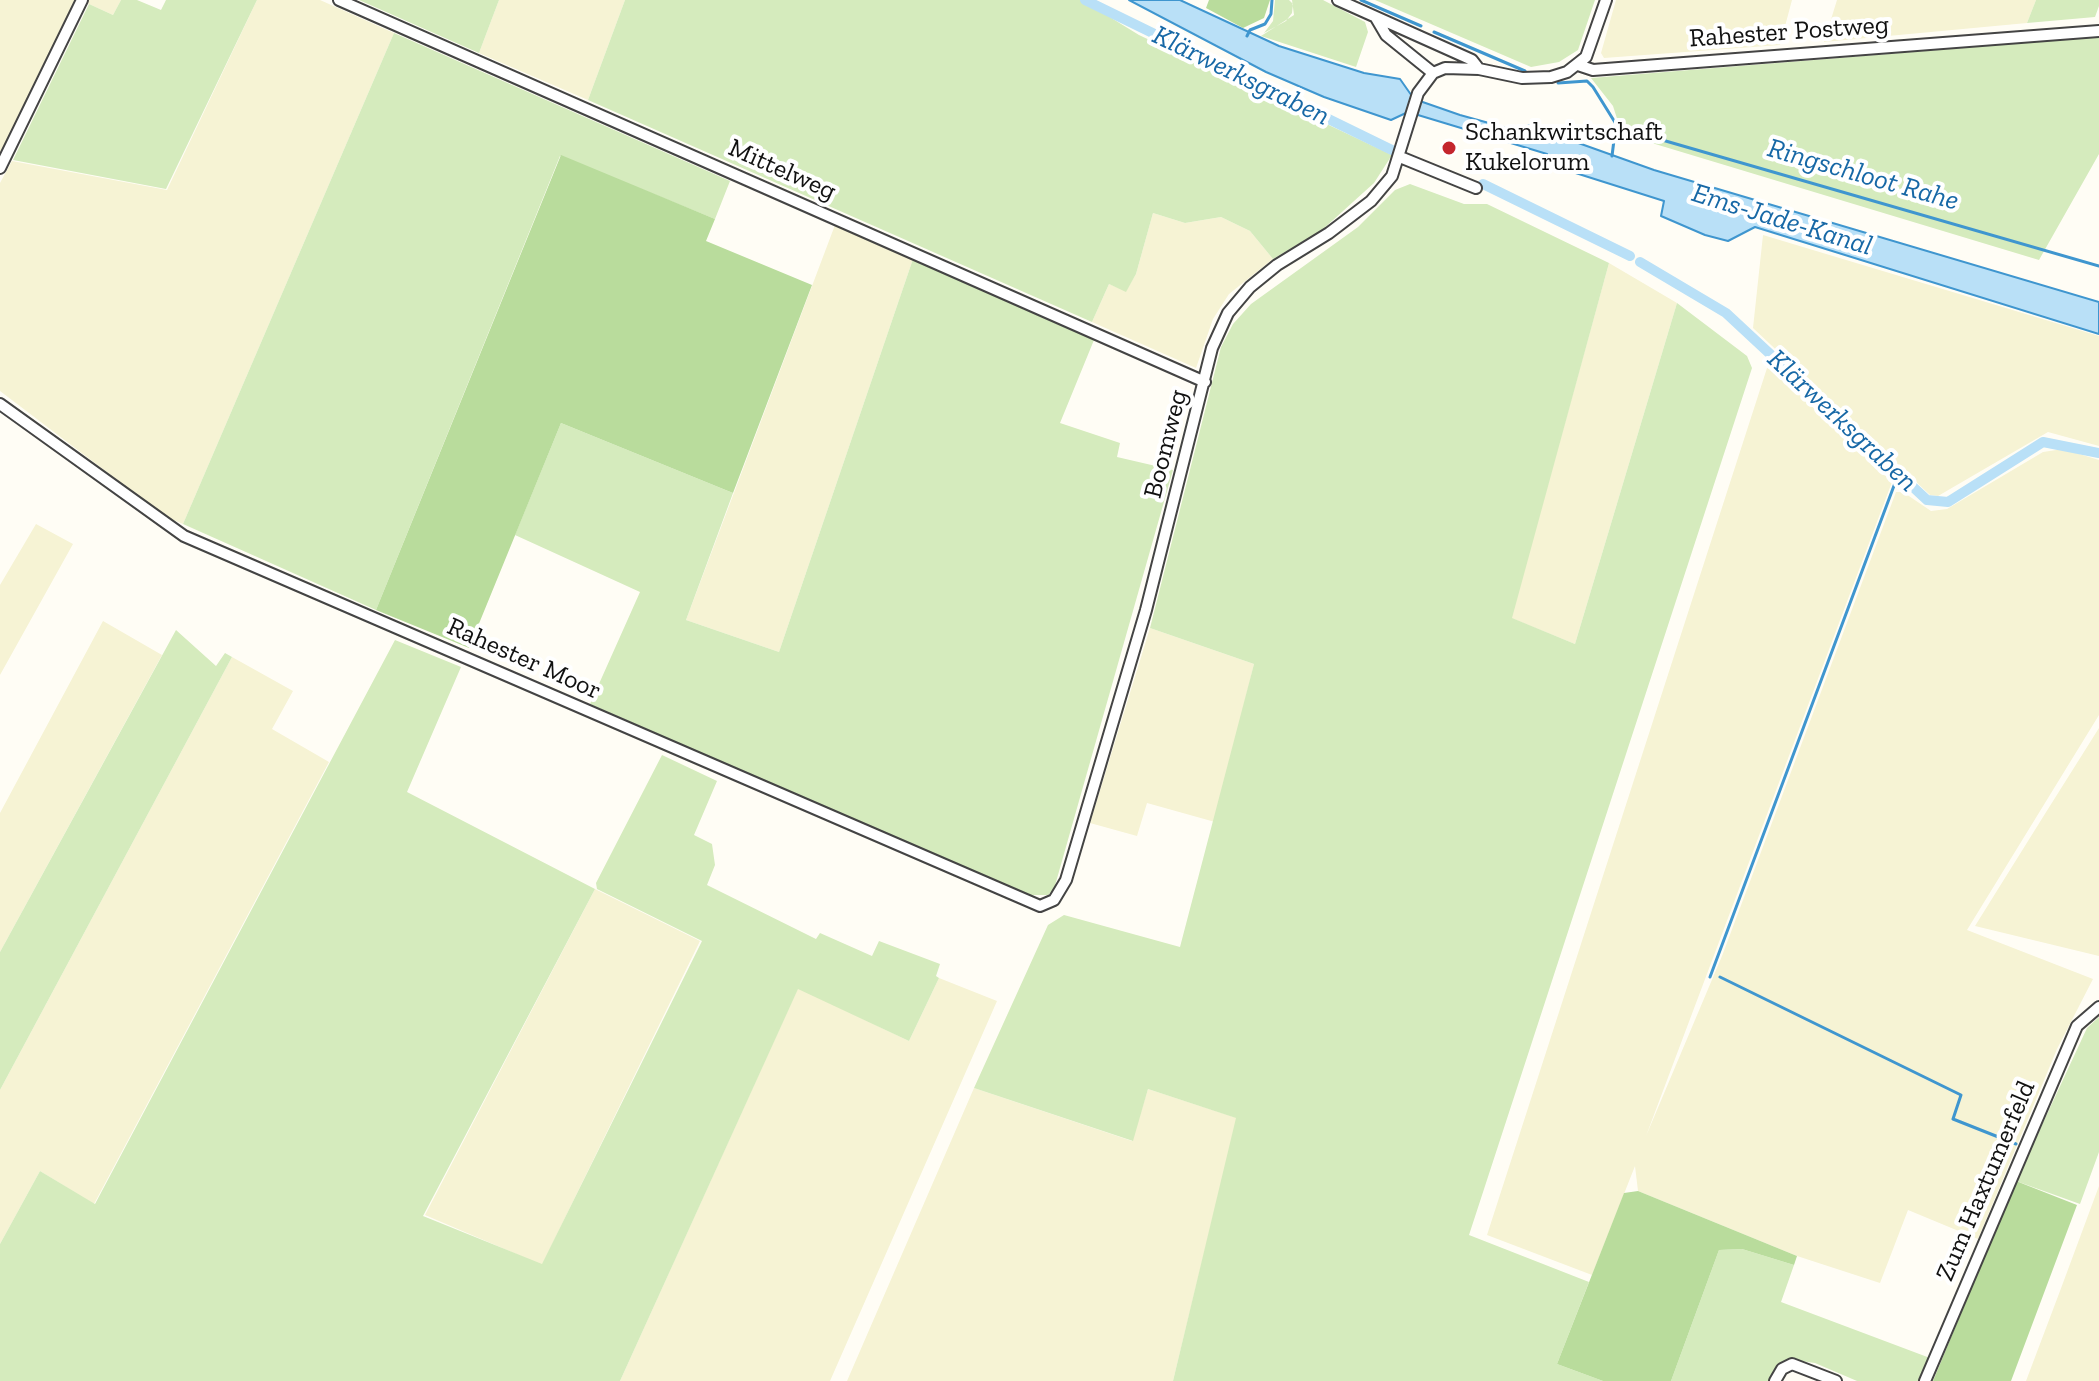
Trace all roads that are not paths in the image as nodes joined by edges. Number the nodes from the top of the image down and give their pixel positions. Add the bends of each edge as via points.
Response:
1 (82, 0) edge
2 (339, 0) edge
3 (1338, 0) edge
4 (1606, 0) edge
5 (1375, 16) junction
6 (2099, 31) edge
7 (1578, 65) junction
8 (1479, 69) junction
9 (1433, 73) junction
10 (1400, 157) junction
11 (0, 168) edge
12 (1476, 188) dead end
13 (1205, 382) junction
14 (0, 404) edge
15 (1054, 900) joint
16 (2099, 1007) edge
17 (1775, 1381) edge
18 (1836, 1381) edge
19 (1925, 1381) edge

1 - 11 street
2 - 13 street, Mittelweg
3 - 5 street
4 - 7 street via 1586,57
5 - 8 street via 1472,60
5 - 9 street via 1386,35
6 - 7 street, Rahester Postweg via 1593,70
7 - 8 street via 1551,77 1522,78
8 - 9 street
9 - 10 street, Boomweg via 1418,93
10 - 12 street
10 - 13 street, Boomweg via 1371,201 1277,265 1235,304 1212,348
13 - 15 street, Boomweg via 1146,610 1066,880
14 - 15 street, Rahester Moor via 184,536 1025,901 1040,906
16 - 19 street, Zum Haxtumerfeld via 2077,1026
17 - 18 street via 1792,1364

